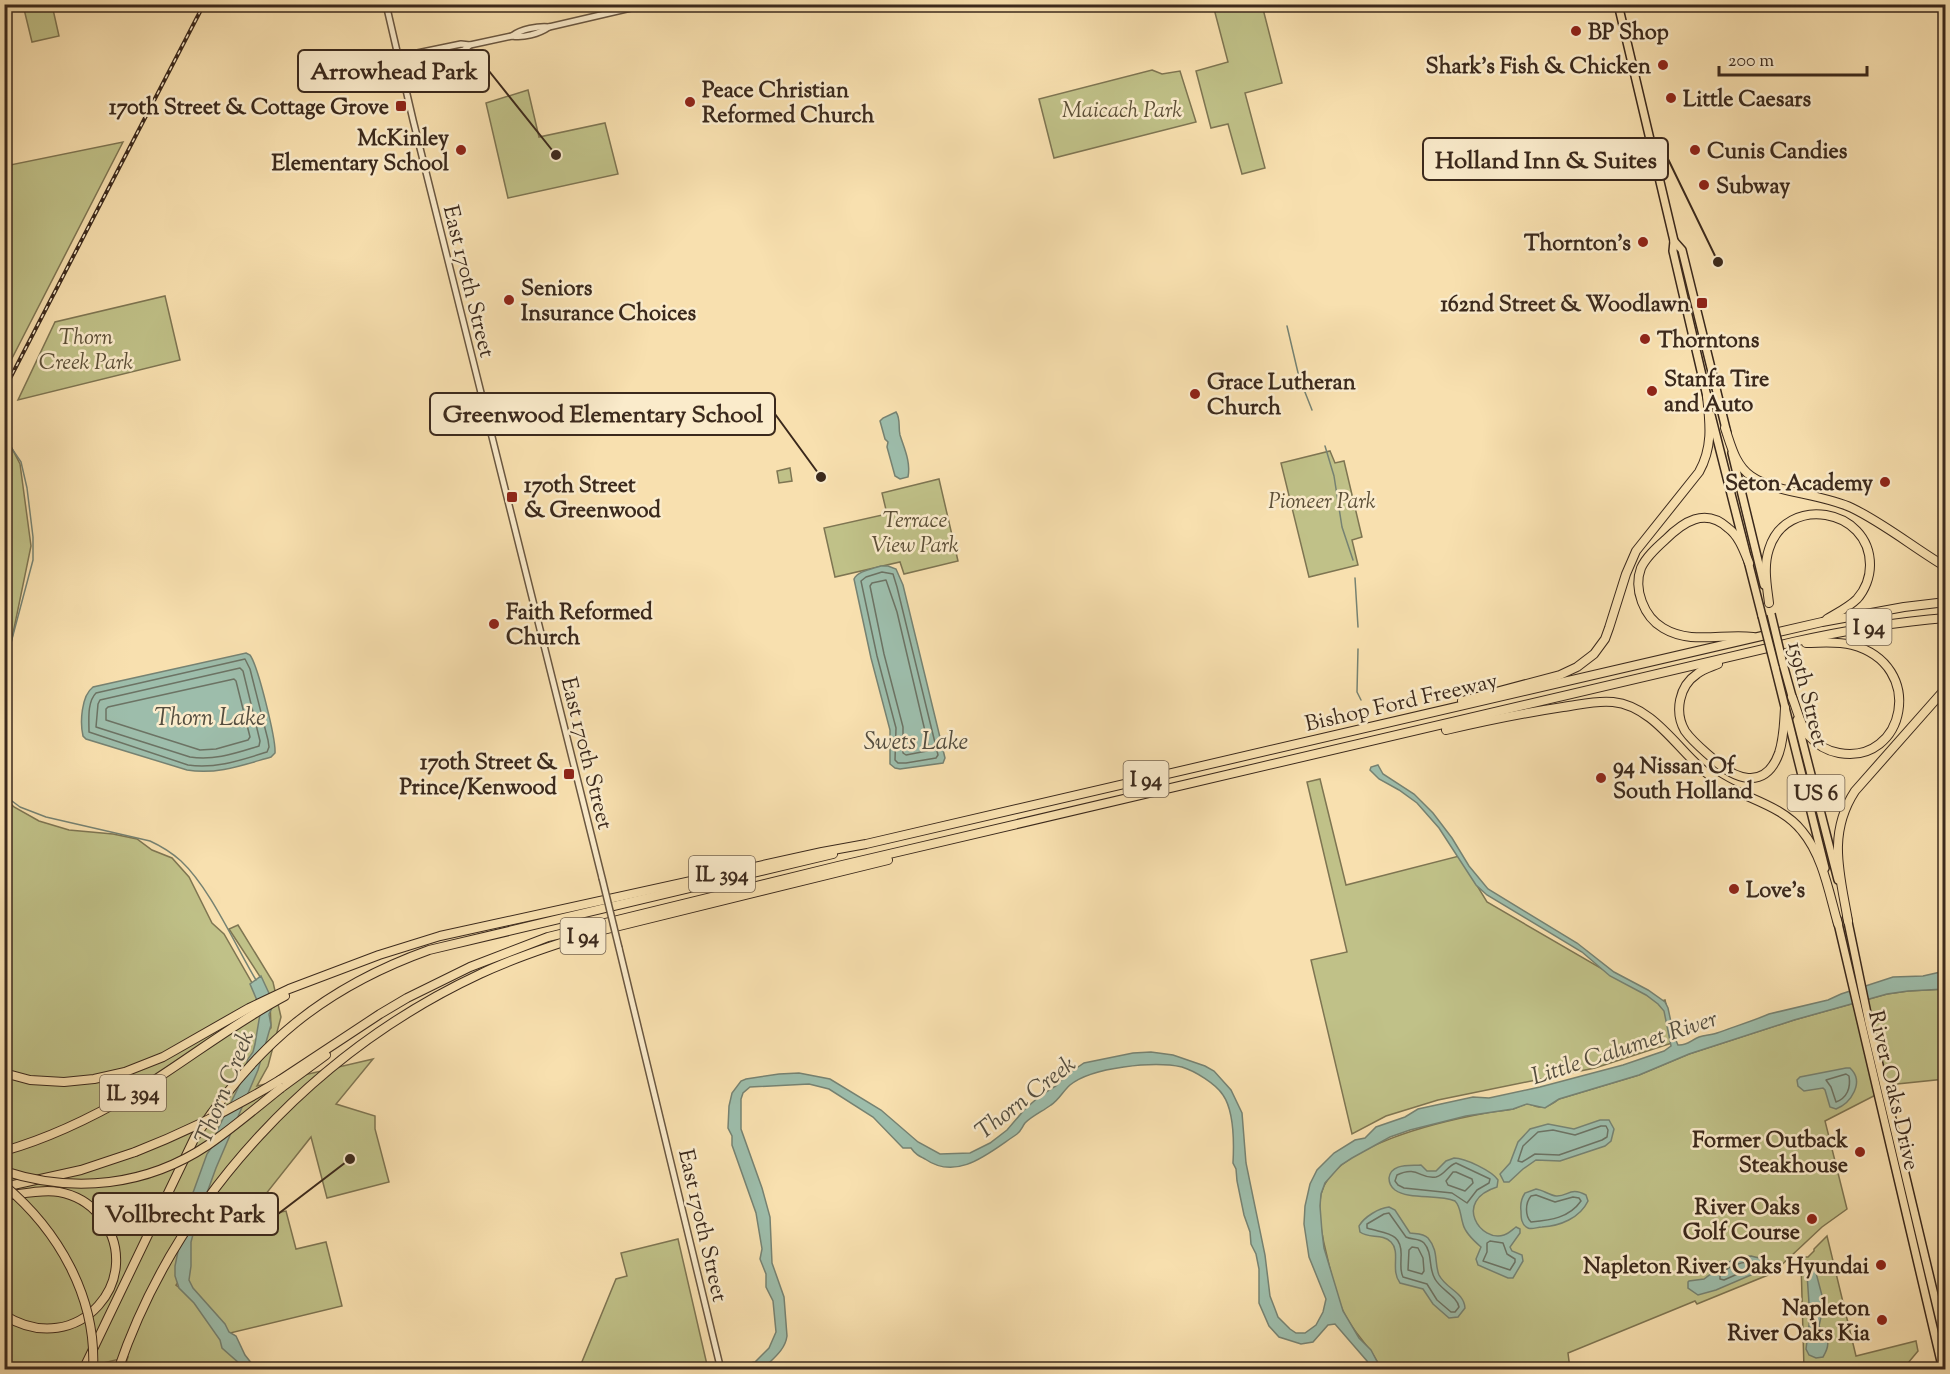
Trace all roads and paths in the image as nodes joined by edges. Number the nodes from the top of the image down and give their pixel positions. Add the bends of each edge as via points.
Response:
1 (386, 4) edge
2 (648, 4) edge
3 (1618, 4) edge
4 (470, 45) junction
5 (398, 57) junction
6 (400, 65) junction
7 (1674, 240) junction
8 (1708, 353) junction
9 (1698, 355) junction
10 (1707, 396) junction
11 (1725, 428) junction
12 (1749, 563) junction
13 (1946, 567) edge
14 (1946, 602) edge
15 (1769, 603) junction
16 (1946, 618) edge
17 (1822, 622) junction
18 (1758, 638) junction
19 (1793, 642) junction
20 (1738, 655) junction
21 (1946, 688) edge
22 (1792, 697) junction
23 (1785, 708) junction
24 (1426, 714) junction
25 (1403, 735) junction
26 (944, 842) junction
27 (866, 844) junction
28 (1848, 921) junction
29 (1839, 924) junction
30 (250, 1012) junction
31 (1866, 1024) junction
32 (4, 1073) edge
33 (280, 1084) junction
34 (4, 1151) edge
35 (4, 1171) edge
36 (4, 1186) edge
37 (4, 1196) edge
38 (4, 1315) edge
39 (1946, 1345) edge
40 (1943, 1366) edge
41 (83, 1370) edge
42 (93, 1370) edge
43 (118, 1370) edge
44 (721, 1370) edge

1 - 5 street, East 170th Street
2 - 4 street via 549,27 543,32
3 - 7 main road, US 6
4 - 5 street
4 - 6 street via 464,50
5 - 6 street, East 170th Street
6 - 44 street, East 170th Street, bridge
7 - 8 main road, US 6 via 1682,250
7 - 9 main road, US 6 via 1673,251
8 - 9 main road
8 - 11 main road, US 6
9 - 10 main road, US 6
10 - 12 main road, US 6
10 - 24 highway via 1711,428 1703,466 1636,551 1609,628 1594,654 1560,675 1473,697
11 - 13 highway via 1740,465 1757,480 1851,508
11 - 15 main road, US 6
12 - 18 highway via 1730,528 1711,519 1698,519 1682,525 1652,552 1641,568 1640,594 1647,612 1662,628 1673,633 1697,638
12 - 23 main road, 159th Street / US 6, bridge
14 - 17 highway, Bishop Ford Freeway / I 94
15 - 17 highway via 1765,567 1778,532 1799,517 1835,516 1862,537 1869,554 1869,572 1859,597
15 - 22 main road, 159th Street / US 6, bridge
16 - 19 highway, Bishop Ford Freeway / I 94
17 - 18 highway, Bishop Ford Freeway / I 94
18 - 24 highway, Bishop Ford Freeway / I 94
19 - 20 highway, Bishop Ford Freeway / I 94
19 - 22 highway via 1830,642 1868,652 1890,671 1898,685 1900,702 1897,719 1887,736 1871,748 1845,754 1828,750 1815,741 1805,730
20 - 23 highway via 1699,672 1682,693 1682,725 1695,742 1729,773 1746,778 1761,775 1772,766 1780,751
20 - 25 highway, Bishop Ford Freeway / I 94
21 - 28 highway via 1855,790 1845,808 1837,850
22 - 28 main road, 159th Street / US 6
23 - 29 main road, 159th Street / US 6
24 - 27 highway, Bishop Ford Freeway / I 94
25 - 26 highway, Bishop Ford Freeway / I 94
25 - 29 highway via 1590,703 1630,706 1647,716 1719,783 1779,811 1797,825 1815,850
26 - 33 highway, IL 394 via 548,937 428,987 380,1014
26 - 43 highway, I 94 via 916,853 599,931 480,974 416,1008 312,1084 216,1188 155,1284
27 - 30 highway, IL 394 via 440,936 334,972
27 - 41 highway, I 94 via 429,951 395,963 326,1000 286,1029 248,1066 195,1137
28 - 31 main road, River Oaks Drive / US 6
29 - 31 main road, River Oaks Drive / US 6
30 - 32 highway via 125,1072 64,1082 30,1080
30 - 34 highway, IL 394 via 136,1092 38,1140
31 - 39 main road, River Oaks Drive / US 6
31 - 40 main road, River Oaks Drive / US 6
33 - 35 highway, bridge via 210,1144 158,1171 98,1184 62,1184
33 - 36 highway, IL 394, bridge via 135,1152 81,1170
36 - 42 highway, bridge via 51,1233 72,1270 91,1336
37 - 38 highway via 54,1191 83,1201 106,1225 116,1256 114,1276 106,1294 77,1322 63,1328 41,1329

